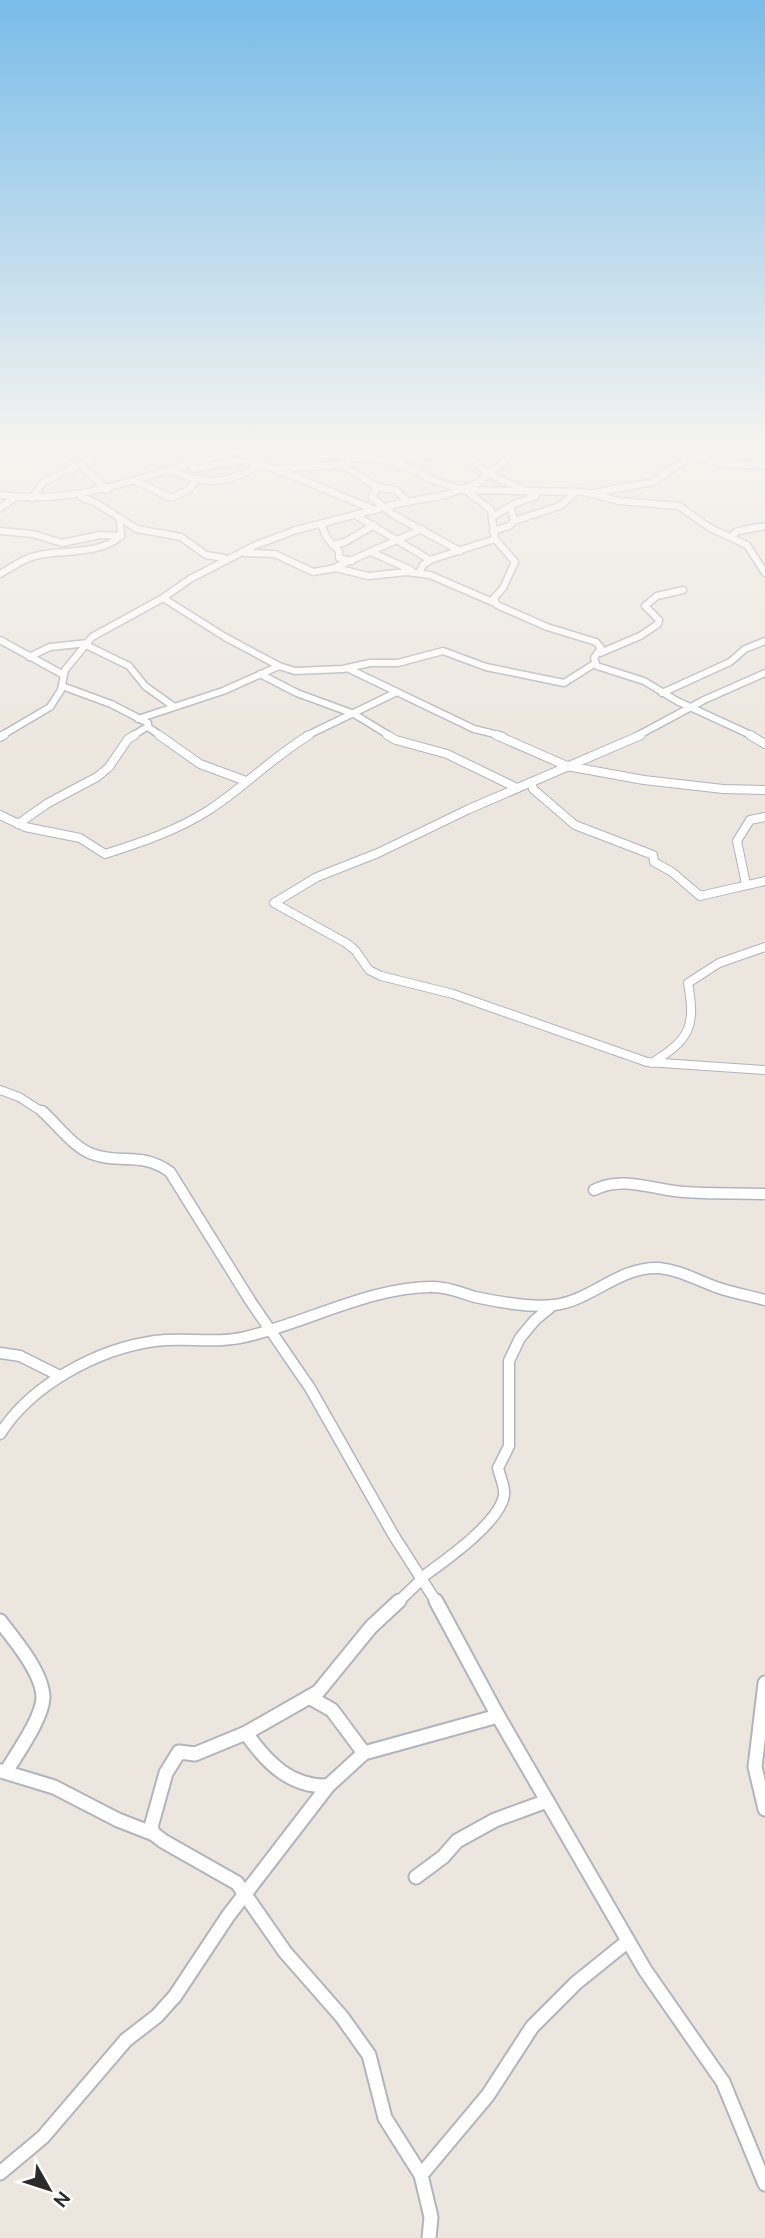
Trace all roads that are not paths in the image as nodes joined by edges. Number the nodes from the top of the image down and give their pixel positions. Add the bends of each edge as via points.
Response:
1 (59, 549) edge
2 (78, 549) edge
3 (197, 549) edge
4 (250, 549) edge
5 (337, 549) edge
6 (376, 549) edge
7 (412, 549) edge
8 (457, 549) edge
9 (465, 549) edge
10 (504, 549) edge
11 (750, 549) edge
12 (460, 551) junction
13 (371, 552) junction
14 (57, 553) junction
15 (240, 554) junction
16 (229, 558) junction
17 (430, 560) junction
18 (352, 561) junction
19 (331, 569) junction
20 (417, 573) junction
21 (765, 573) edge
22 (0, 574) edge
23 (683, 590) dead end
24 (163, 598) junction
25 (495, 603) junction
26 (0, 640) edge
27 (765, 641) edge
28 (87, 644) junction
29 (600, 653) junction
30 (29, 657) junction
31 (594, 664) junction
32 (279, 666) junction
33 (347, 668) junction
34 (765, 673) edge
35 (62, 674) junction
36 (260, 674) junction
37 (62, 686) junction
38 (397, 692) junction
39 (662, 692) junction
40 (173, 706) junction
41 (692, 708) junction
42 (354, 714) junction
43 (138, 719) junction
44 (147, 727) junction
45 (0, 737) edge
46 (765, 744) edge
47 (567, 766) junction
48 (246, 781) junction
49 (531, 782) junction
50 (517, 788) junction
51 (765, 790) edge
52 (0, 815) edge
53 (765, 817) edge
54 (18, 824) junction
55 (765, 881) edge
56 (746, 884) junction
57 (765, 947) edge
58 (652, 1063) junction
59 (765, 1070) edge
60 (0, 1090) edge
61 (594, 1190) dead end
62 (765, 1194) edge
63 (765, 1300) edge
64 (554, 1305) junction
65 (271, 1329) junction
66 (0, 1353) edge
67 (60, 1376) junction
68 (0, 1434) edge
69 (421, 1578) junction
70 (0, 1621) edge
71 (765, 1683) edge
72 (309, 1697) junction
73 (498, 1716) junction
74 (246, 1733) junction
75 (364, 1754) junction
76 (3, 1771) edge
77 (328, 1786) junction
78 (547, 1801) junction
79 (765, 1809) edge
80 (153, 1834) junction
81 (416, 1877) dead end
82 (246, 1893) junction
83 (628, 1941) junction
84 (0, 2173) edge
85 (421, 2175) junction
86 (765, 2184) edge
87 (429, 2238) edge

1 - 14 street
2 - 14 street
3 - 16 street via 214,558
4 - 15 street
5 - 18 street via 339,558
6 - 13 street
7 - 17 street
8 - 12 street
9 - 12 street
10 - 25 street via 516,565
11 - 21 street
12 - 17 street
13 - 18 street
13 - 20 street
14 - 22 street via 30,558
15 - 16 street
15 - 19 street via 275,554 313,572
16 - 24 street
17 - 20 street
18 - 19 street
19 - 20 street via 368,576
20 - 25 street
23 - 29 street via 647,601 645,606 658,624
24 - 28 street
24 - 32 street
25 - 29 street via 547,627 594,641 600,645
26 - 30 street
27 - 39 street
28 - 30 street via 50,647
28 - 35 street
28 - 40 street via 129,666 145,686
29 - 31 street
30 - 35 street
31 - 33 street via 567,683 494,671 440,650 398,663
31 - 39 street via 645,681
32 - 33 street via 295,671
32 - 36 street
33 - 38 street
34 - 41 street
35 - 37 street
36 - 40 street via 219,693
36 - 42 street
37 - 43 street
37 - 45 street via 46,710
38 - 42 street
38 - 47 street
39 - 41 street
40 - 43 street
41 - 46 street
41 - 47 street via 640,736
42 - 48 street via 321,727
42 - 50 street via 396,740 447,754
43 - 44 street via 148,723
44 - 48 street via 200,764
44 - 54 street via 128,739 97,777
47 - 49 street
47 - 51 street via 644,780
48 - 54 street via 218,805 190,820 108,854 80,838
49 - 50 street
49 - 56 street via 568,821 653,855 654,862 697,895
50 - 58 street via 317,877 274,903 346,943 369,970 381,976 453,994
52 - 54 street
53 - 56 street via 750,820 737,841
55 - 56 street
57 - 58 street via 719,963 688,983 690,1032
58 - 59 street
60 - 65 street via 38,1107 89,1153 106,1158 142,1157 164,1166
61 - 62 street via 624,1183 692,1193
63 - 64 street via 656,1268 622,1275
64 - 65 street via 494,1301 436,1287 410,1288 369,1296
64 - 69 street via 520,1338 509,1361 509,1446 498,1468 504,1489 502,1504
65 - 67 street via 225,1341 150,1342 108,1354
65 - 69 street
66 - 67 street via 20,1356
67 - 68 street via 35,1392
69 - 72 street via 372,1627 324,1687
69 - 73 street
70 - 76 street via 24,1653 43,1698 39,1714
71 - 79 street via 755,1767
72 - 74 street
72 - 75 street via 332,1710
73 - 75 street
73 - 78 street
74 - 77 street via 264,1758 285,1774 306,1786
74 - 80 street via 195,1754 179,1752 166,1773 153,1817
75 - 77 street
76 - 80 street via 54,1787
77 - 82 street
78 - 81 street via 495,1820 457,1841
78 - 83 street
80 - 82 street via 218,1870
82 - 84 street via 175,1996 126,2040 43,2137
82 - 85 street via 285,1952 369,2055 385,2118
83 - 85 street via 585,1974 532,2027 488,2095
83 - 86 street via 723,2082
85 - 87 street via 431,2217

